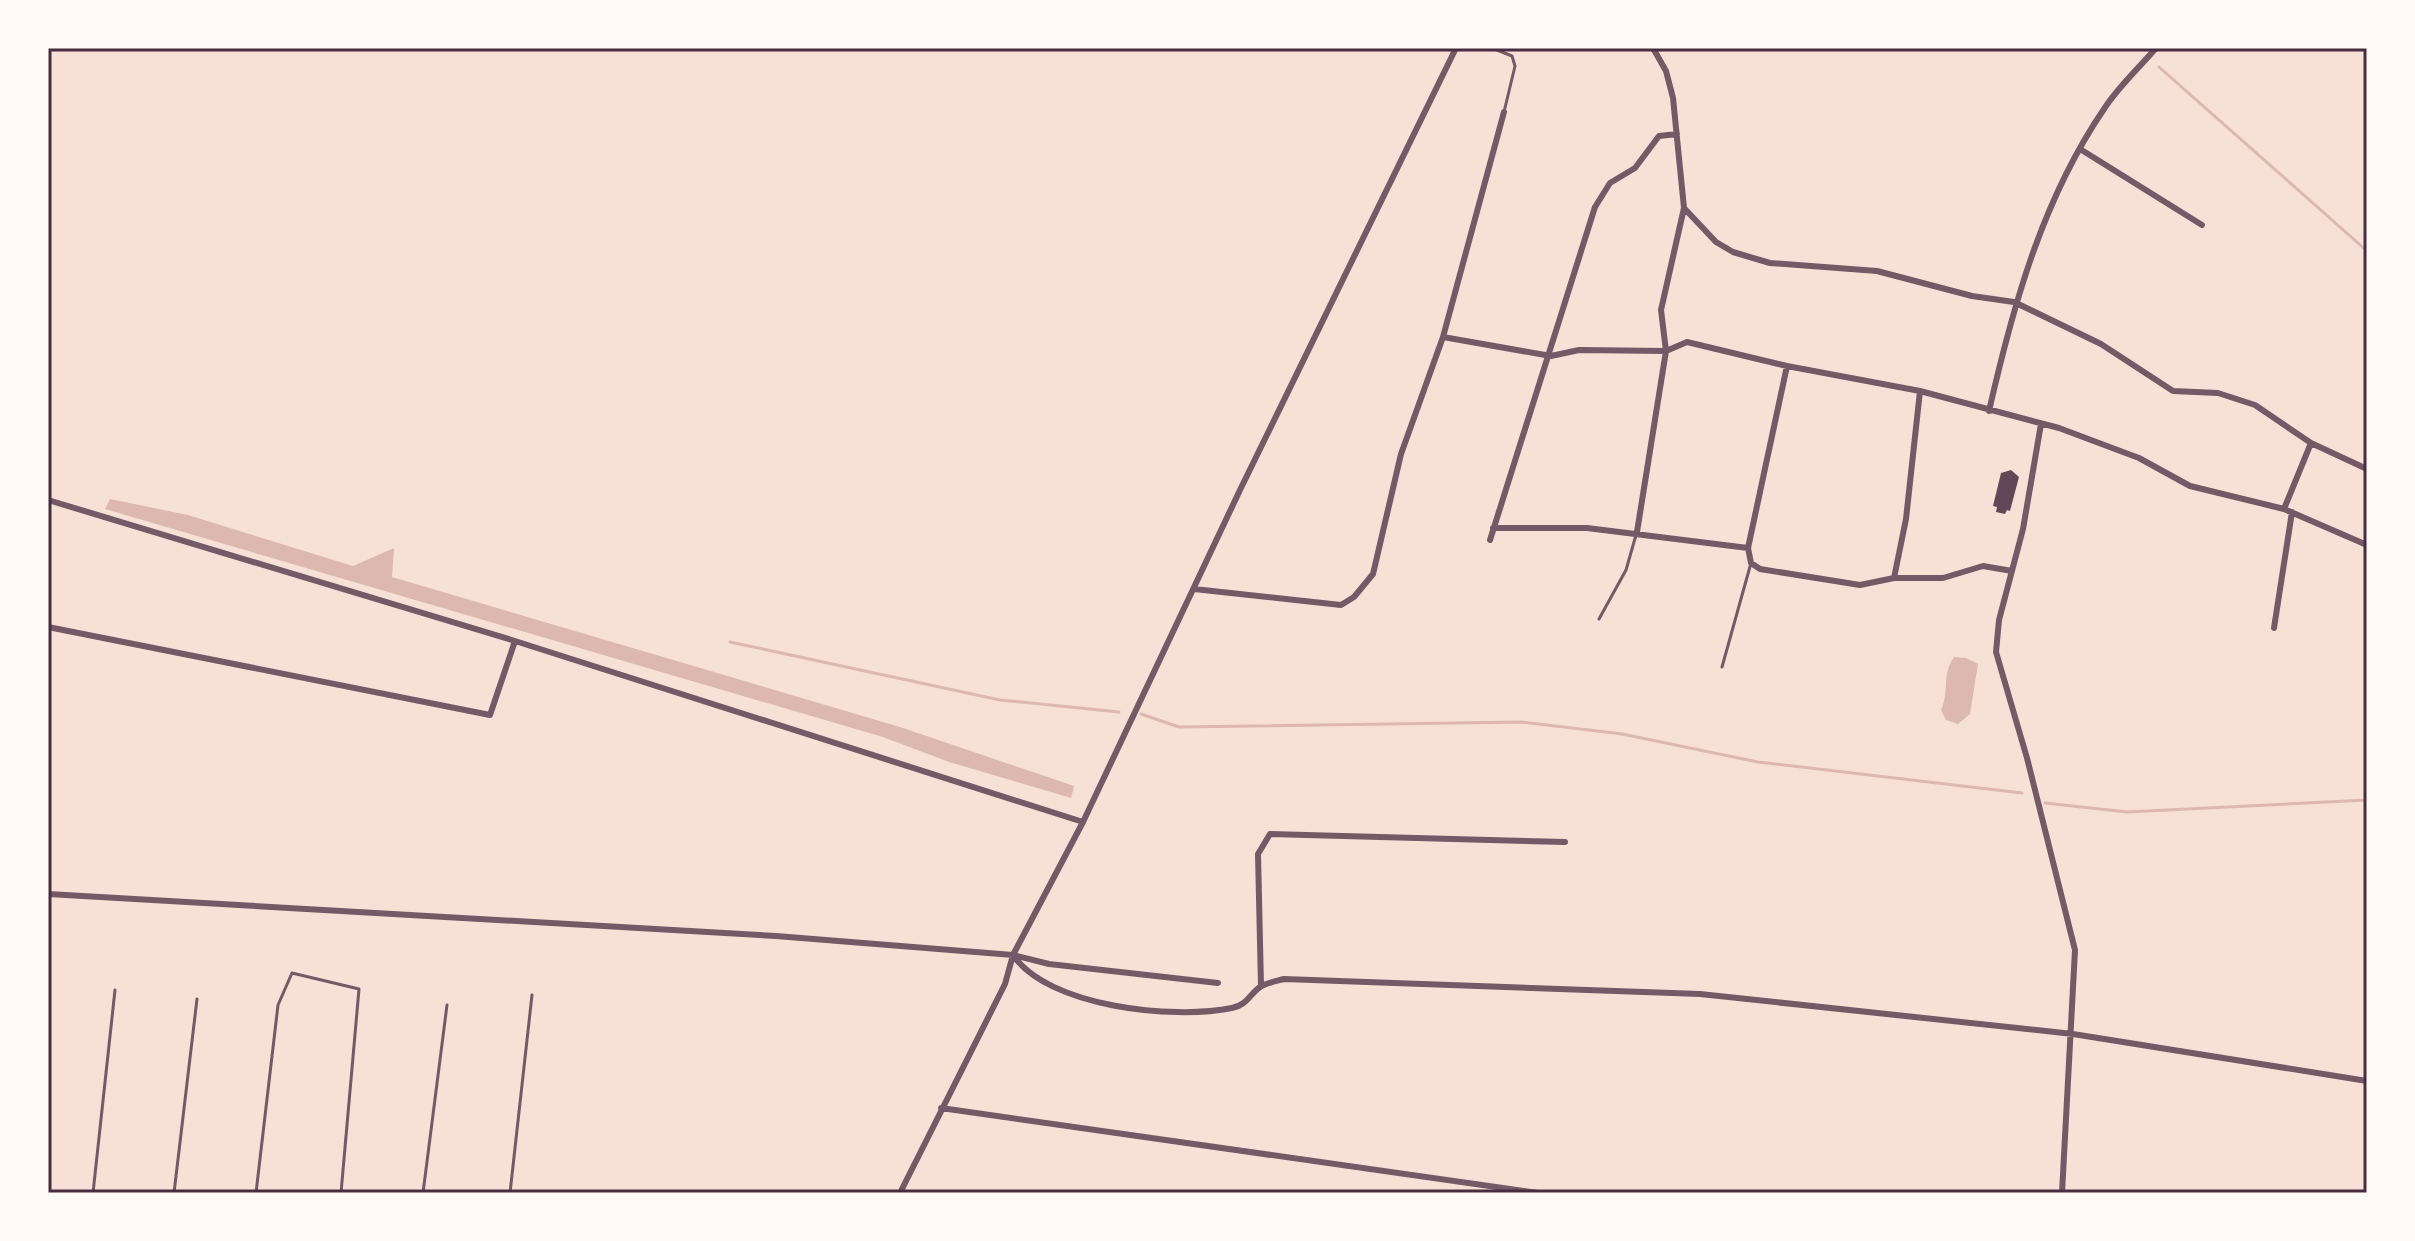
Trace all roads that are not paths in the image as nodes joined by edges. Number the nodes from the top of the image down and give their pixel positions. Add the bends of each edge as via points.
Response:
1 (1456, 48) edge
2 (1492, 48) edge
3 (1653, 48) edge
4 (2156, 48) edge
5 (1504, 112) joint
6 (1677, 134) junction
7 (2080, 149) junction
8 (1684, 208) junction
9 (2202, 225) dead end
10 (2014, 302) junction
11 (1443, 337) junction
12 (1666, 351) junction
13 (1551, 356) junction
14 (1787, 366) junction
15 (1920, 391) junction
16 (1989, 411) junction
17 (2041, 424) junction
18 (2311, 443) junction
19 (2367, 469) edge
20 (48, 500) edge
21 (2284, 509) junction
22 (2292, 512) junction
23 (1493, 528) junction
24 (1637, 532) junction
25 (1490, 540) dead end
26 (2367, 545) edge
27 (1748, 548) junction
28 (1751, 563) junction
29 (2012, 571) junction
30 (1894, 578) junction
31 (1194, 589) junction
32 (1599, 619) dead end
33 (48, 627) edge
34 (2274, 628) dead end
35 (515, 641) junction
36 (1722, 667) dead end
37 (1083, 822) junction
38 (1565, 842) dead end
39 (48, 894) edge
40 (1013, 955) junction
41 (1218, 983) dead end
42 (1261, 986) junction
43 (115, 990) dead end
44 (532, 995) dead end
45 (197, 999) dead end
46 (447, 1005) dead end
47 (2073, 1034) junction
48 (2367, 1081) edge
49 (941, 1108) junction
50 (93, 1193) edge
51 (174, 1193) edge
52 (256, 1193) edge
53 (341, 1193) edge
54 (423, 1193) edge
55 (510, 1193) edge
56 (900, 1193) edge
57 (1538, 1193) edge
58 (2062, 1193) edge

1 - 31 street
2 - 5 lane via 1512,56 1515,66
3 - 6 street via 1666,71
4 - 7 street via 2105,107
5 - 11 street
6 - 8 street
6 - 13 street via 1659,136 1635,168 1610,183 1595,207
7 - 9 street
7 - 10 street
8 - 10 street via 1716,242 1770,263 1877,271
8 - 12 street via 1661,310
10 - 16 street
10 - 18 street via 2101,344 2173,391 2218,393 2255,405
11 - 13 street
11 - 31 street via 1401,454 1373,574 1354,597 1327,605
12 - 13 street via 1579,350
12 - 14 street via 1687,342
12 - 24 street
13 - 23 street
14 - 15 street
14 - 27 street
15 - 16 street
15 - 30 street
16 - 17 street
17 - 21 street via 2139,458 2190,486
17 - 29 street
18 - 19 street
18 - 21 street
20 - 35 street
21 - 22 street
22 - 26 street
22 - 34 street
23 - 24 street
23 - 25 street
24 - 27 street
24 - 32 lane via 1613,600
27 - 28 street
28 - 30 street via 1760,569 1860,585
28 - 36 lane
29 - 30 street via 1983,566 1943,578
29 - 47 street via 1996,652 2075,950
31 - 37 street
33 - 35 street via 490,715
35 - 37 street
37 - 40 street
38 - 42 street via 1270,834 1258,854
39 - 40 street via 776,936
40 - 41 street via 1049,964
40 - 42 street via 1023,970 1047,984 1117,1007 1232,1008 1247,1003
40 - 49 street via 1005,984
42 - 47 street via 1284,979 1700,994
43 - 50 lane
44 - 55 lane
45 - 51 lane
46 - 54 lane
47 - 48 street
47 - 58 street
49 - 56 street
49 - 57 street
52 - 53 lane via 278,1005 292,973 359,989

